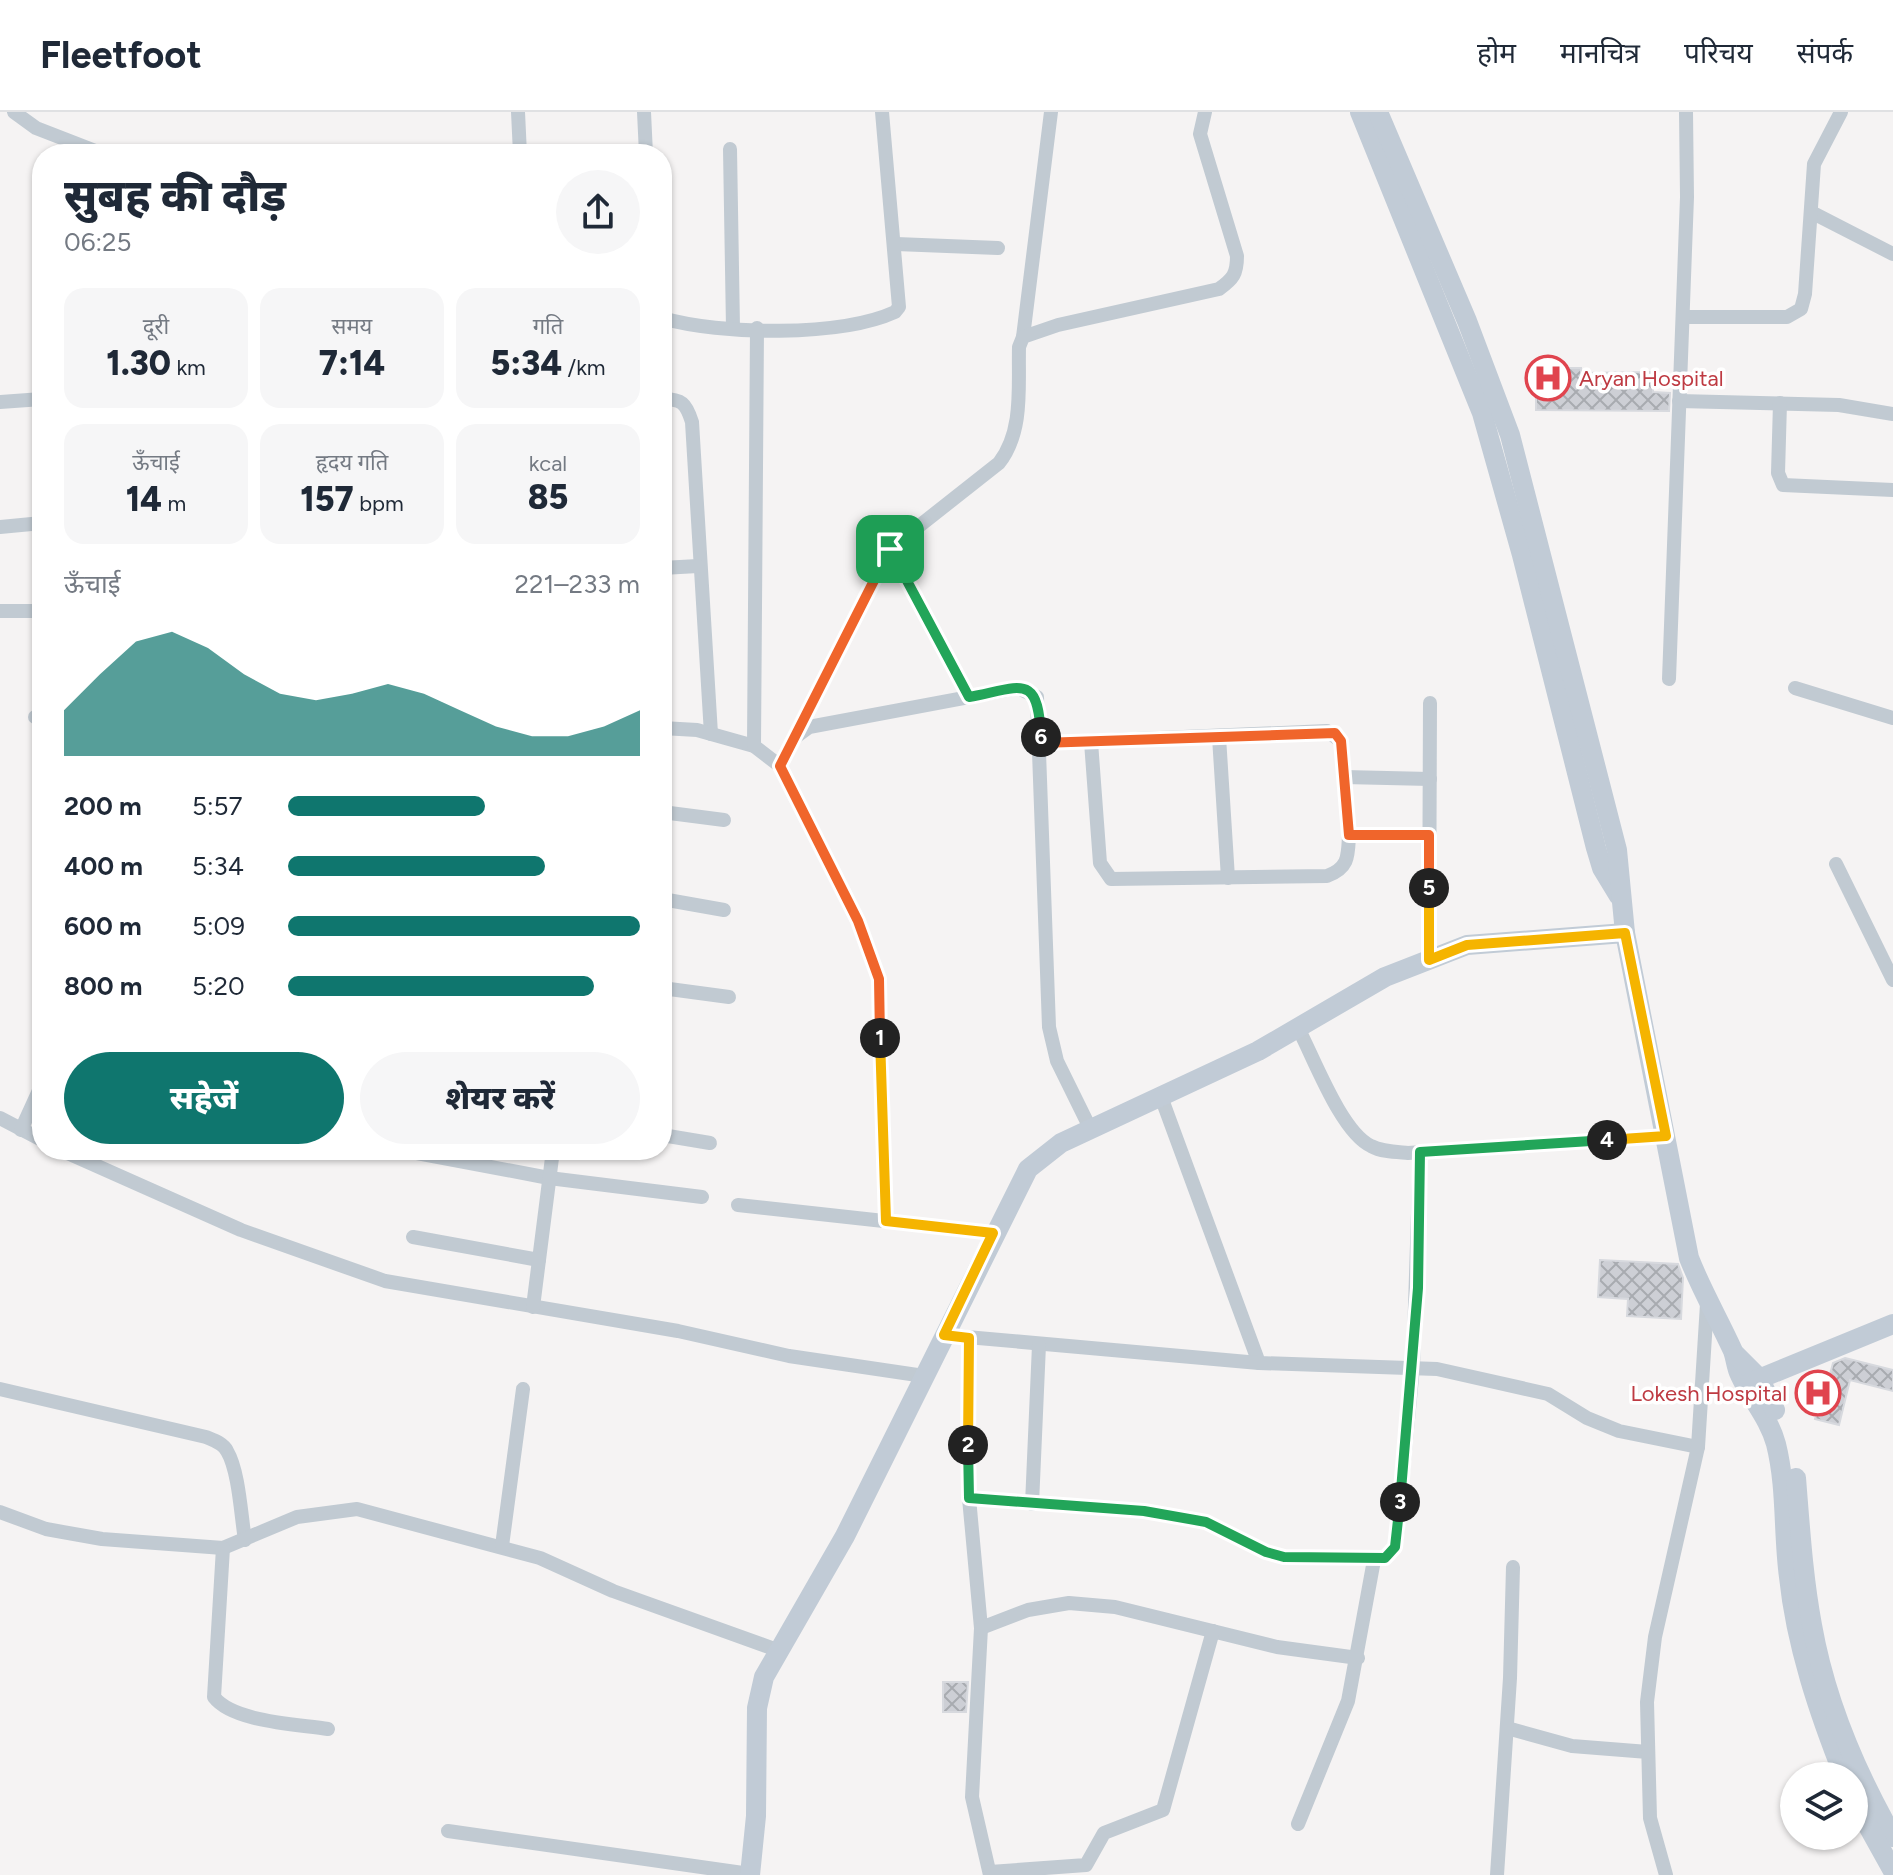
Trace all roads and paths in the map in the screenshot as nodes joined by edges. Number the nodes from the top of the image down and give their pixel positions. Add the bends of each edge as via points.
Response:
1 (14, 112) edge
2 (518, 112) edge
3 (644, 112) edge
4 (882, 112) edge
5 (1051, 112) edge
6 (1205, 112) edge
7 (1360, 112) edge
8 (1378, 112) edge
9 (1686, 112) edge
10 (1841, 112) edge
11 (77, 144) edge
12 (520, 144) edge
13 (646, 144) edge
14 (730, 149) dead end
15 (1811, 212) junction
16 (896, 244) junction
17 (998, 248) dead end
18 (1893, 254) edge
19 (1683, 317) junction
20 (672, 321) edge
21 (733, 328) junction
22 (757, 328) junction
23 (1023, 337) junction
24 (672, 399) edge
25 (32, 400) edge
26 (1679, 401) junction
27 (0, 402) edge
28 (1780, 403) junction
29 (1893, 414) edge
30 (1893, 490) edge
31 (32, 524) edge
32 (0, 527) edge
33 (890, 549) junction
34 (698, 566) junction
35 (672, 567) edge
36 (0, 611) edge
37 (32, 611) edge
38 (1669, 679) dead end
39 (1795, 688) dead end
40 (969, 697) junction
41 (1430, 703) dead end
42 (1893, 718) edge
43 (672, 729) edge
44 (711, 734) junction
45 (1219, 737) junction
46 (794, 738) junction
47 (1091, 742) junction
48 (1041, 743) junction
49 (754, 746) junction
50 (780, 766) junction
51 (1344, 777) junction
52 (1430, 779) junction
53 (672, 813) edge
54 (724, 820) dead end
55 (1349, 835) junction
56 (1429, 835) junction
57 (1836, 864) dead end
58 (1228, 878) junction
59 (1619, 896) junction
60 (672, 901) edge
61 (724, 910) dead end
62 (1625, 933) junction
63 (1429, 960) junction
64 (1893, 980) edge
65 (672, 989) edge
66 (729, 997) dead end
67 (1298, 1028) junction
68 (1160, 1094) junction
69 (32, 1106) edge
70 (0, 1118) edge
71 (1090, 1128) junction
72 (21, 1130) junction
73 (32, 1135) edge
74 (1666, 1136) junction
75 (672, 1137) edge
76 (710, 1143) dead end
77 (1420, 1152) junction
78 (84, 1160) edge
79 (454, 1160) edge
80 (552, 1160) edge
81 (549, 1178) junction
82 (702, 1197) dead end
83 (738, 1205) dead end
84 (886, 1221) junction
85 (993, 1233) junction
86 (413, 1237) dead end
87 (539, 1260) junction
88 (1707, 1304) junction
89 (533, 1307) junction
90 (1893, 1324) edge
91 (944, 1335) junction
92 (969, 1338) junction
93 (1039, 1345) junction
94 (1259, 1363) junction
95 (1413, 1367) junction
96 (924, 1376) junction
97 (1752, 1382) junction
98 (0, 1389) edge
99 (523, 1389) dead end
100 (1698, 1447) junction
101 (969, 1498) junction
102 (1032, 1504) junction
103 (0, 1512) edge
104 (245, 1540) junction
105 (502, 1546) junction
106 (223, 1548) junction
107 (1374, 1560) junction
108 (1513, 1567) dead end
109 (981, 1628) junction
110 (1213, 1631) junction
111 (780, 1651) junction
112 (1358, 1658) junction
113 (1507, 1728) junction
114 (328, 1729) dead end
115 (1648, 1752) junction
116 (1839, 1762) edge
117 (1298, 1824) dead end
118 (1868, 1826) edge
119 (448, 1831) dead end
120 (1893, 1837) edge
121 (1893, 1871) edge
122 (990, 1874) edge
123 (750, 1875) edge
124 (1497, 1875) edge
125 (1666, 1875) edge

1 - 11 street via 36,128
2 - 12 street
3 - 13 street
4 - 16 street
5 - 23 street
6 - 23 street via 1200,134 1237,256 1232,280 1219,289
7 - 59 street via 1482,413 1596,848
8 - 59 street via 1510,435 1617,850
9 - 19 street
10 - 15 street via 1814,164
14 - 21 street
15 - 18 street
15 - 19 street via 1804,303 1796,314
16 - 17 street
16 - 22 street via 895,312 824,329
19 - 26 street
20 - 21 street
21 - 22 street
22 - 49 street
23 - 33 street via 1017,422 1008,450 999,463
24 - 34 street via 687,405 692,422
25 - 27 street
26 - 28 street
26 - 38 street
28 - 29 street
28 - 30 street via 1778,473 1783,485
31 - 32 street
33 - 40 street
33 - 46 street
34 - 35 street
34 - 44 street
36 - 37 street
39 - 42 street
40 - 46 street via 809,727
40 - 48 street via 1018,688 1032,693 1040,704
41 - 52 street
43 - 44 street
44 - 49 street
45 - 47 street
45 - 51 street via 1335,733 1341,741
45 - 58 street
46 - 50 street
47 - 48 street
47 - 58 street via 1105,875 1118,881
48 - 71 street via 1049,1027 1057,1061
49 - 50 street
50 - 84 street via 858,921 879,979
51 - 52 street
51 - 55 street
52 - 56 street
53 - 54 street
55 - 56 street
55 - 58 street via 1348,861 1327,876
56 - 63 street
57 - 64 street
59 - 62 street
60 - 61 street
62 - 63 street via 1467,945
62 - 74 street
63 - 67 street via 1385,977
65 - 66 street
67 - 68 street
67 - 77 street via 1357,1137 1386,1151
68 - 71 street
68 - 94 street
69 - 72 street
70 - 72 street
71 - 85 street via 1028,1169
72 - 73 street
74 - 77 street
74 - 88 street via 1689,1258
75 - 76 street
77 - 95 street
78 - 89 street via 241,1230 385,1281
79 - 81 street
80 - 81 street
81 - 82 street
81 - 87 street
83 - 84 street
84 - 85 street
85 - 91 street
86 - 87 street
87 - 89 street
88 - 97 street
88 - 100 street
89 - 96 street
90 - 97 street
91 - 92 street
91 - 96 street
92 - 93 street
92 - 101 street
93 - 94 street
93 - 102 street
94 - 95 street
95 - 100 street via 1465,1373 1548,1394 1610,1428
95 - 107 street via 1395,1547 1385,1558
96 - 111 street via 845,1536
97 - 116 street via 1776,1442 1800,1637
97 - 120 street via 1787,1438 1822,1666 1851,1756
98 - 104 street via 220,1443 233,1471
99 - 105 street
100 - 115 street via 1649,1670
101 - 102 street
101 - 109 street
102 - 107 street via 1144,1511 1206,1522 1274,1555
103 - 106 street via 46,1529 102,1539
104 - 105 street via 297,1517 357,1509
104 - 106 street
105 - 111 street
106 - 114 street via 214,1697 238,1714
107 - 112 street
108 - 113 street
109 - 110 street via 1038,1607 1069,1603 1115,1607
109 - 122 street via 972,1797
110 - 112 street via 1277,1647
110 - 122 street via 1163,1810 1104,1833 1086,1865
111 - 123 street via 764,1677 757,1708
112 - 117 street via 1348,1701
113 - 115 street via 1572,1746
113 - 124 street
115 - 125 street via 1650,1818
118 - 121 street
119 - 123 street

